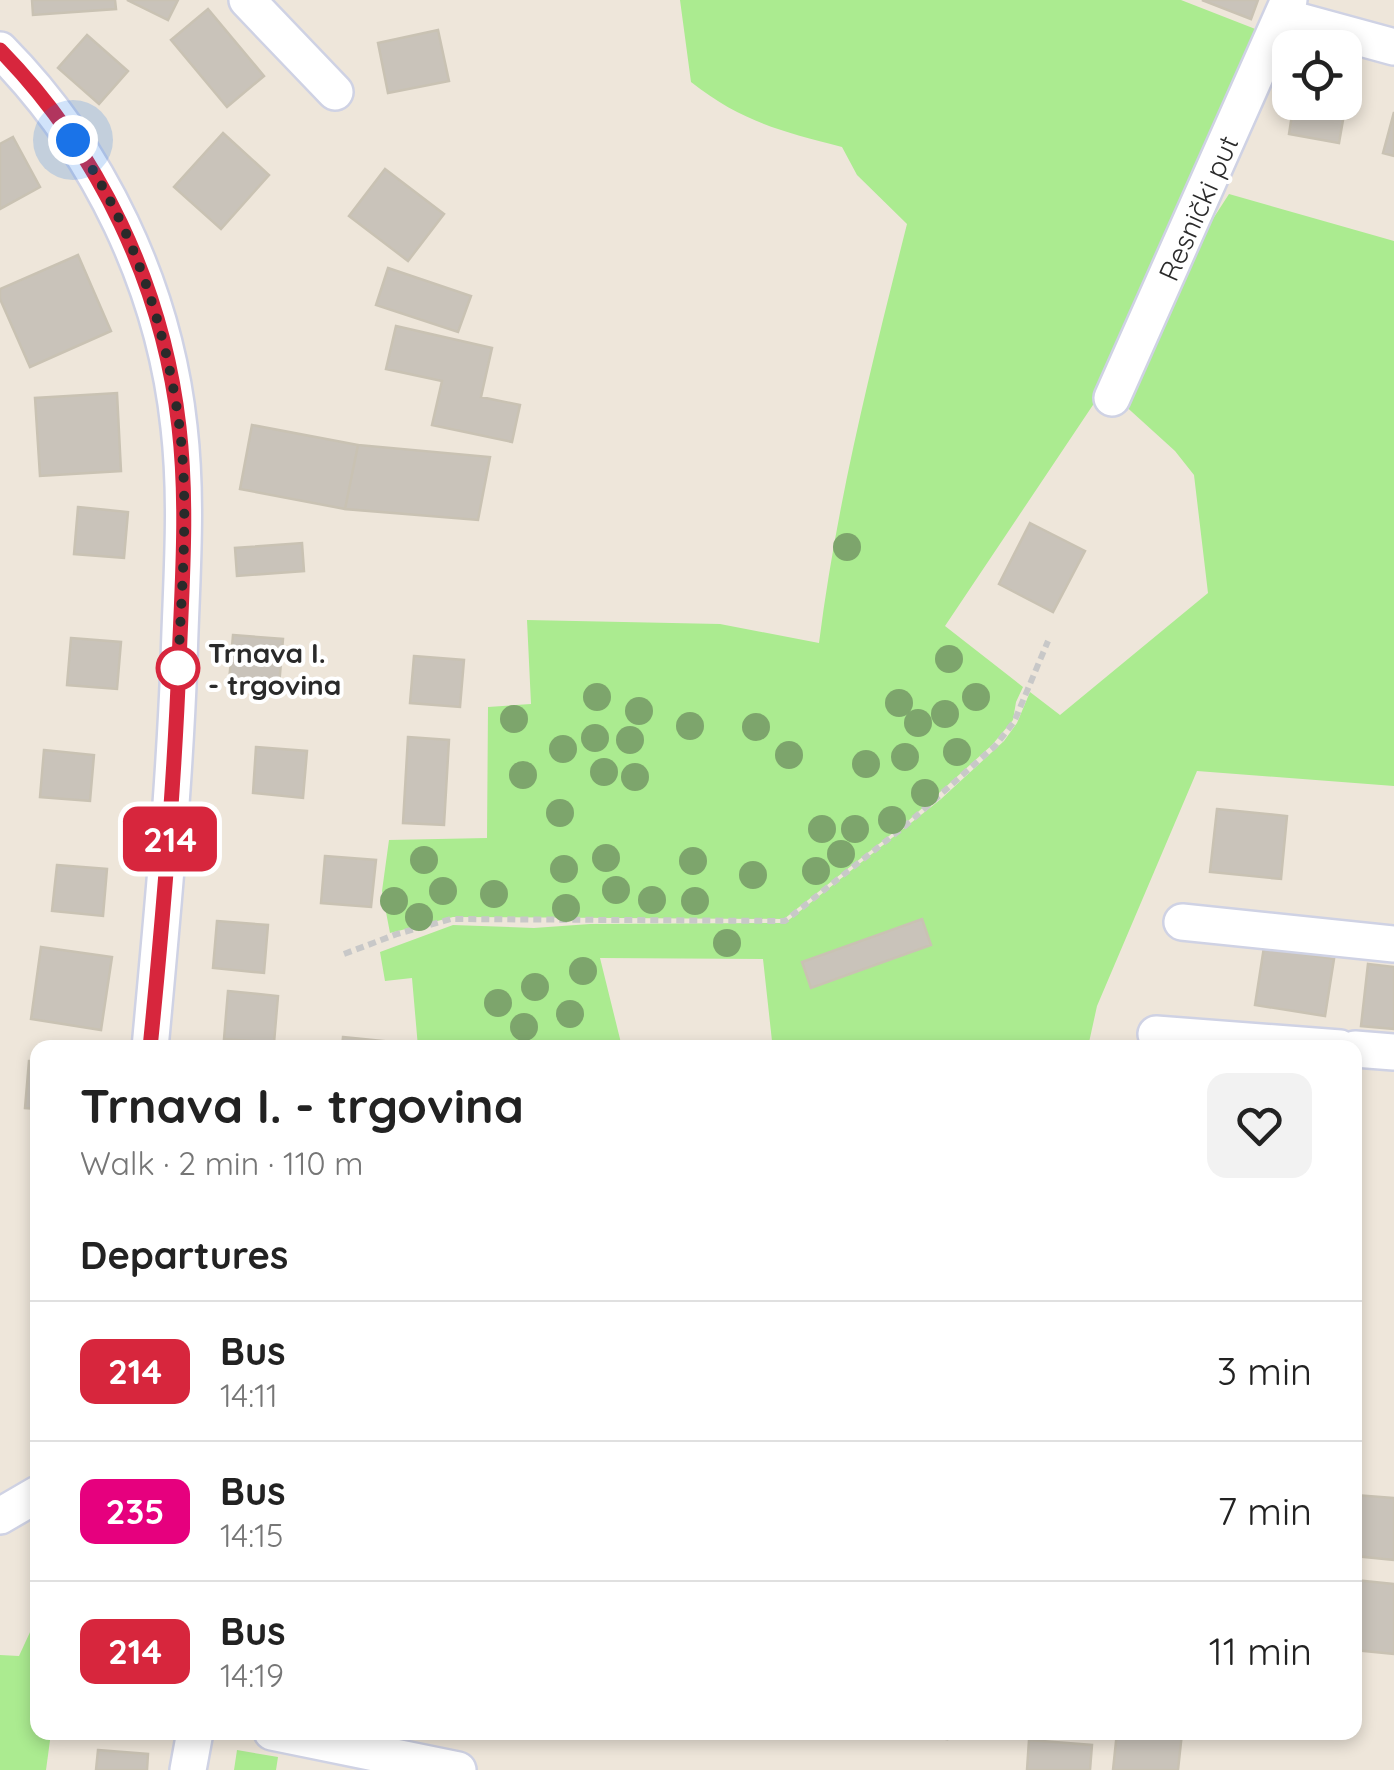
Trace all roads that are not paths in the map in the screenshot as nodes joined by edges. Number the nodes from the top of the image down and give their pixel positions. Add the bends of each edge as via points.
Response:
1 (247, 0) edge
2 (1286, 8) edge
3 (1394, 46) edge
4 (0, 50) edge
5 (335, 92) dead end
6 (1112, 398) dead end
7 (1182, 922) dead end
8 (1394, 944) edge
9 (1156, 1034) dead end
10 (151, 1040) edge
11 (1235, 1040) edge
12 (1362, 1049) edge
13 (1394, 1052) edge
14 (30, 1499) edge
15 (0, 1516) edge
16 (194, 1740) edge
17 (311, 1740) edge
18 (188, 1770) edge
19 (458, 1770) edge

1 - 5 street
2 - 3 street, Resnički put
2 - 6 street, Resnički put
4 - 10 street via 78,147 120,222 156,316 179,425 183,535 174,792
7 - 8 street
9 - 11 street
12 - 13 street
14 - 15 street
16 - 18 street
17 - 19 street

